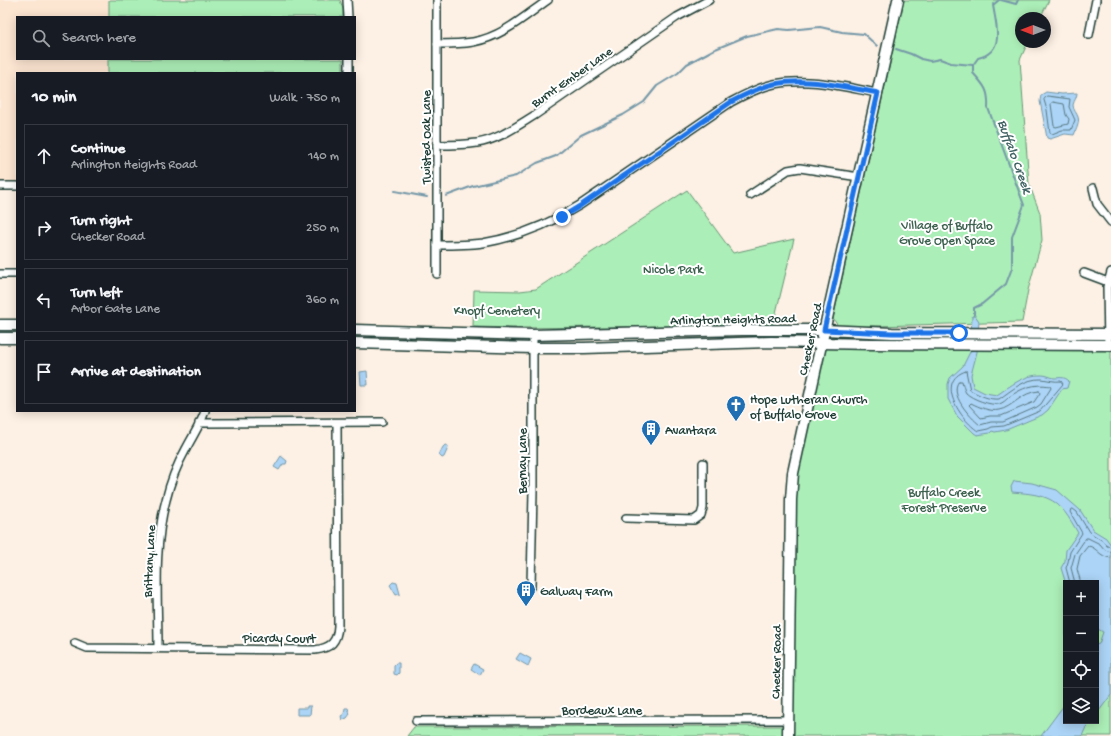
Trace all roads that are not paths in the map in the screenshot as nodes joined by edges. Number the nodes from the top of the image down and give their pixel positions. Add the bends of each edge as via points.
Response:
1 (347, 0) edge
2 (437, 0) edge
3 (548, 0) edge
4 (709, 0) edge
5 (898, 0) edge
6 (1096, 0) edge
7 (348, 16) edge
8 (1090, 34) dead end
9 (437, 44) junction
10 (349, 60) edge
11 (349, 72) edge
12 (878, 93) junction
13 (437, 145) junction
14 (859, 176) junction
15 (0, 186) edge
16 (16, 186) edge
17 (1093, 188) dead end
18 (750, 195) dead end
19 (1111, 222) edge
20 (437, 245) junction
21 (1111, 272) edge
22 (1084, 273) dead end
23 (0, 274) edge
24 (16, 274) edge
25 (437, 274) dead end
26 (1108, 282) junction
27 (0, 325) edge
28 (16, 325) edge
29 (356, 330) edge
30 (824, 330) junction
31 (1109, 334) edge
32 (533, 335) junction
33 (0, 338) edge
34 (16, 338) edge
35 (822, 342) junction
36 (356, 343) edge
37 (1109, 345) edge
38 (533, 348) junction
39 (204, 412) edge
40 (382, 422) dead end
41 (199, 423) junction
42 (337, 423) junction
43 (703, 463) dead end
44 (626, 518) dead end
45 (531, 586) dead end
46 (75, 643) dead end
47 (158, 648) junction
48 (788, 720) junction
49 (416, 722) dead end
50 (788, 736) edge

1 - 7 street
2 - 9 street, Twisted Oak Lane
3 - 9 street via 497,34 474,42
4 - 13 street, Burnt Ember Lane via 677,16 514,128 478,143
5 - 12 main road, Checker Road
6 - 8 street
9 - 13 street, Twisted Oak Lane
10 - 11 street
12 - 14 main road, Checker Road
12 - 20 street via 815,82 772,84 731,102 580,206 539,228 482,243
13 - 20 street, Twisted Oak Lane
14 - 18 street via 800,168 788,170
14 - 30 main road, Checker Road
15 - 16 street
17 - 19 street via 1097,204
20 - 25 street, Twisted Oak Lane
21 - 26 street
22 - 26 street
23 - 24 street
26 - 31 street
27 - 28 main road
29 - 32 main road, Arlington Heights Road
30 - 31 main road, Arlington Heights Road via 892,333
30 - 32 main road, Arlington Heights Road
30 - 35 main road, Checker Road
31 - 37 street
32 - 38 street, Bernay Lane
33 - 34 main road
35 - 37 main road, Arlington Heights Road
35 - 38 main road, Arlington Heights Road
35 - 48 main road, Checker Road via 793,473
36 - 38 main road, Arlington Heights Road
38 - 45 street, Bernay Lane
39 - 41 street, Brittany Lane
40 - 42 street
41 - 42 street
41 - 47 street, Brittany Lane via 173,478 160,528
42 - 47 street, Picardy Court via 338,635 331,645 315,650
43 - 44 street via 701,515 694,520
46 - 47 street, Picardy Court via 87,648
48 - 49 street, Bordeaux Lane
48 - 50 main road, Checker Road

